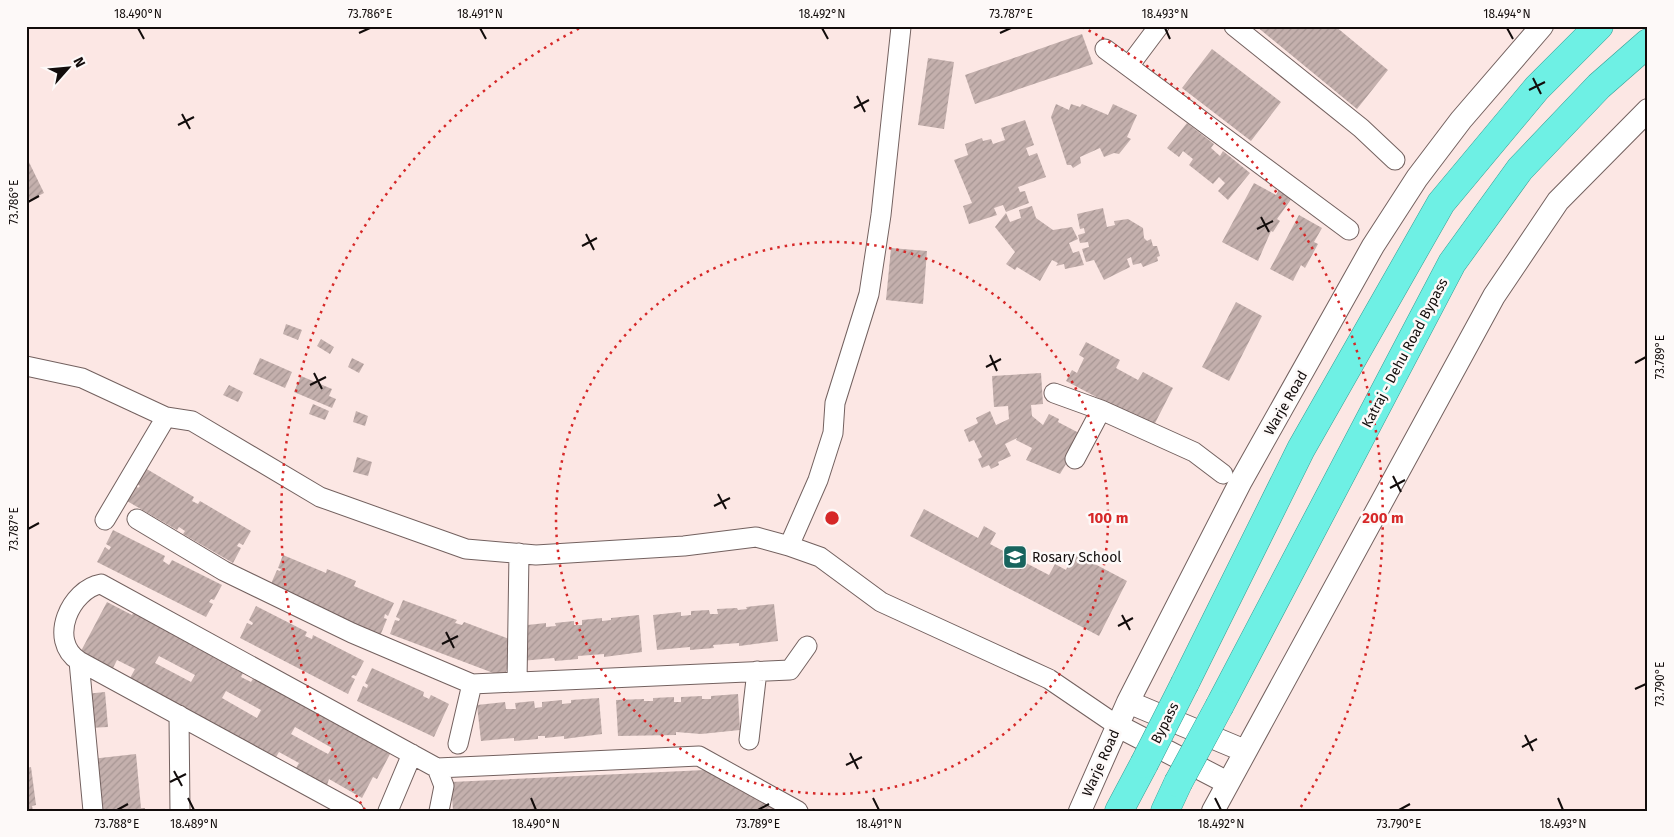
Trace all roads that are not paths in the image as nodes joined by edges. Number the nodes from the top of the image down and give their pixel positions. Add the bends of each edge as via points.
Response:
1 (1159, 26) edge
2 (1234, 26) edge
3 (1542, 26) edge
4 (1599, 26) edge
5 (901, 27) edge
6 (1648, 43) edge
7 (1105, 49) dead end
8 (1129, 66) junction
9 (1648, 110) edge
10 (1395, 160) dead end
11 (1349, 230) dead end
12 (26, 366) edge
13 (1054, 393) dead end
14 (1101, 410) junction
15 (166, 417) junction
16 (1075, 459) dead end
17 (1223, 474) dead end
18 (136, 519) dead end
19 (105, 520) dead end
20 (788, 546) junction
21 (519, 553) junction
22 (806, 646) dead end
23 (79, 661) junction
24 (757, 671) junction
25 (516, 682) junction
26 (472, 684) junction
27 (1128, 702) junction
28 (179, 715) junction
29 (1118, 726) junction
30 (749, 740) dead end
31 (458, 744) dead end
32 (1245, 751) junction
33 (412, 754) junction
34 (437, 768) junction
35 (1228, 784) junction
36 (93, 811) edge
37 (180, 811) edge
38 (354, 811) edge
39 (388, 811) edge
40 (439, 811) edge
41 (798, 811) edge
42 (1080, 811) edge
43 (1119, 811) edge
44 (1165, 811) edge
45 (1214, 811) edge

1 - 8 street
2 - 10 street via 1361,128
3 - 27 street, Warje Road via 1433,156 1374,246 1241,481
4 - 43 highway, Bypass, bridge via 1537,88 1440,203 1301,449
5 - 20 street via 881,216 869,294 835,404 833,433 821,471
6 - 44 highway, Katraj - Dehu Road Bypass, bridge via 1599,86 1520,169 1452,263
7 - 8 street
8 - 11 street
9 - 32 street via 1558,201 1494,296
12 - 15 street via 82,378
13 - 14 street
14 - 16 street
14 - 17 street via 1194,452
15 - 19 street
15 - 21 street via 192,421 320,497 466,549
18 - 26 street via 224,571 352,633
20 - 21 street via 756,537 684,546 536,555
20 - 29 street via 820,557 881,602 1049,679
21 - 25 street
22 - 24 street via 790,670
23 - 28 street
23 - 33 street via 66,649 63,624 83,592 90,586 101,584
23 - 36 street
24 - 25 street
24 - 30 street
25 - 26 street
26 - 31 street
27 - 29 street, Warje Road
27 - 32 street
28 - 37 street
28 - 38 street
29 - 35 street
29 - 42 street, Warje Road
32 - 35 street
33 - 34 street
33 - 39 street
34 - 40 street via 444,786
34 - 41 street via 699,756
35 - 45 street

